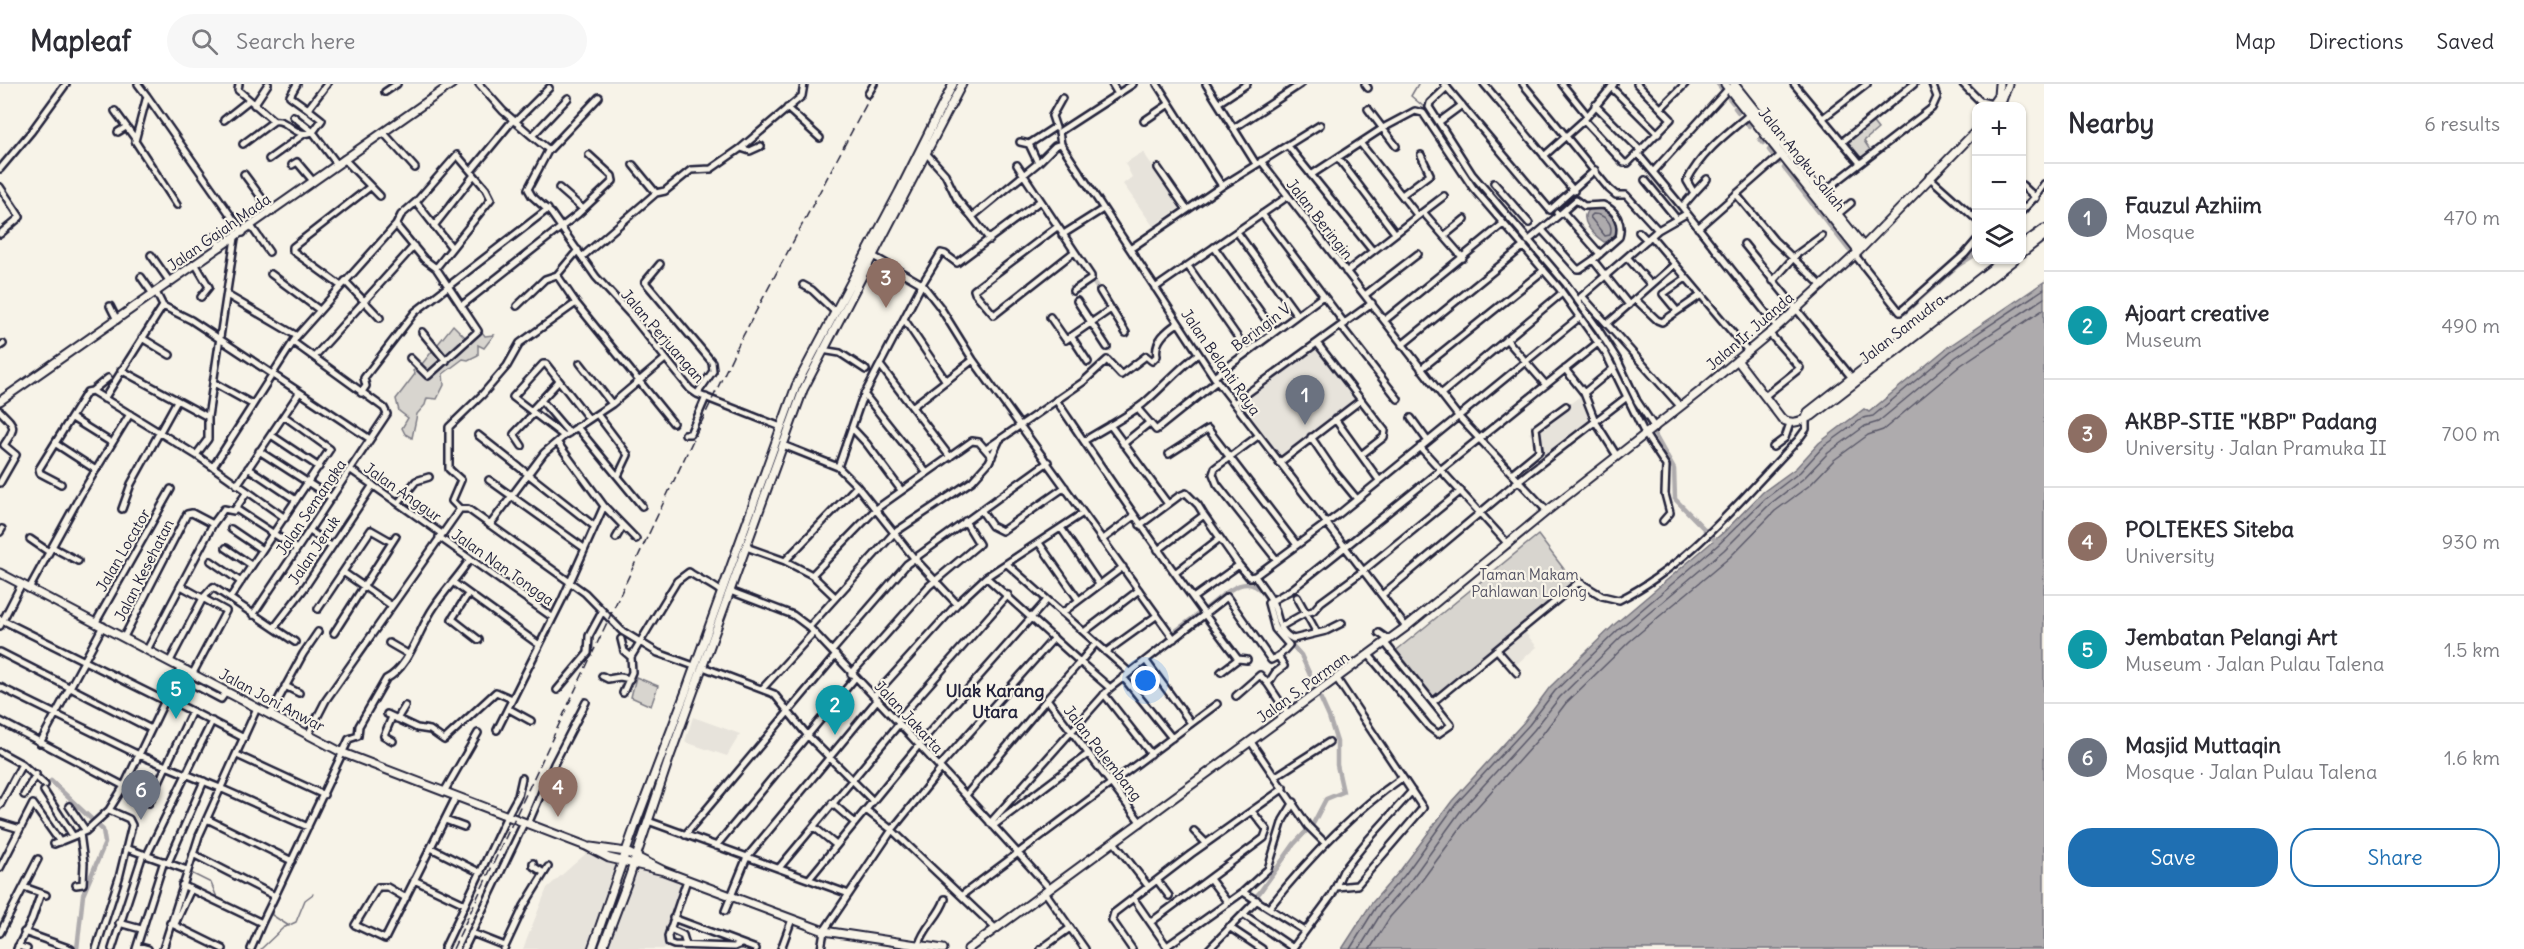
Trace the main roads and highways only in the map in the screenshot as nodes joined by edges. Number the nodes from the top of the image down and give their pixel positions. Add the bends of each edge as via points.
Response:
1 (452, 84) edge
2 (953, 84) edge
3 (962, 84) edge
4 (1999, 84) edge
5 (2008, 84) edge
6 (1727, 88) edge
7 (1996, 102) edge
8 (2000, 102) edge
9 (943, 112) junction
10 (1972, 136) edge
11 (911, 175) junction
12 (902, 194) junction
13 (2044, 229) edge
14 (2044, 236) edge
15 (2026, 242) edge
16 (1859, 250) junction
17 (2026, 250) edge
18 (1999, 264) edge
19 (2008, 264) edge
20 (1965, 294) junction
21 (1950, 306) junction
22 (1737, 360) junction
23 (0, 401) edge
24 (1806, 418) junction
25 (1650, 431) joint
26 (730, 564) junction
27 (739, 567) junction
28 (0, 573) edge
29 (586, 846) junction
30 (626, 852) junction
31 (636, 856) junction
32 (623, 862) junction
33 (633, 866) junction
34 (664, 871) junction
35 (934, 948) edge
36 (592, 949) edge
37 (602, 949) edge
38 (943, 949) edge
39 (968, 949) edge

1 - 23 main road, Jalan Gajah Mada
2 - 9 main road
3 - 9 main road
4 - 7 main road
5 - 8 main road
6 - 16 main road, Jalan Angku Saliah via 1777,158
6 - 16 main road, Jalan Angku Saliah via 1822,194
9 - 11 main road
9 - 11 main road via 926,153
10 - 16 main road, Jalan Ir. Juanda
11 - 12 main road
12 - 26 main road via 796,386
12 - 27 main road via 803,390
13 - 15 main road
14 - 17 main road
16 - 22 main road, Jalan Ir. Juanda
18 - 20 main road, Jalan Samudra
19 - 20 main road, Jalan Samudra
20 - 21 main road, Jalan Samudra
21 - 24 main road, Jalan Samudra
21 - 24 main road, Jalan Samudra via 1808,412
22 - 24 main road, Jalan Samudra via 1782,419 1790,423
22 - 25 main road, Jalan Ir. Juanda
25 - 39 main road, Jalan S. Parman via 1387,642
26 - 27 main road
26 - 30 main road
27 - 31 main road
28 - 29 main road, Jalan Joni Anwar via 343,753
29 - 30 main road
29 - 32 main road
30 - 31 main road
30 - 32 main road
31 - 33 main road
31 - 34 main road
32 - 33 main road
32 - 36 main road
33 - 34 main road
33 - 37 main road
34 - 35 main road via 824,931
35 - 38 main road

